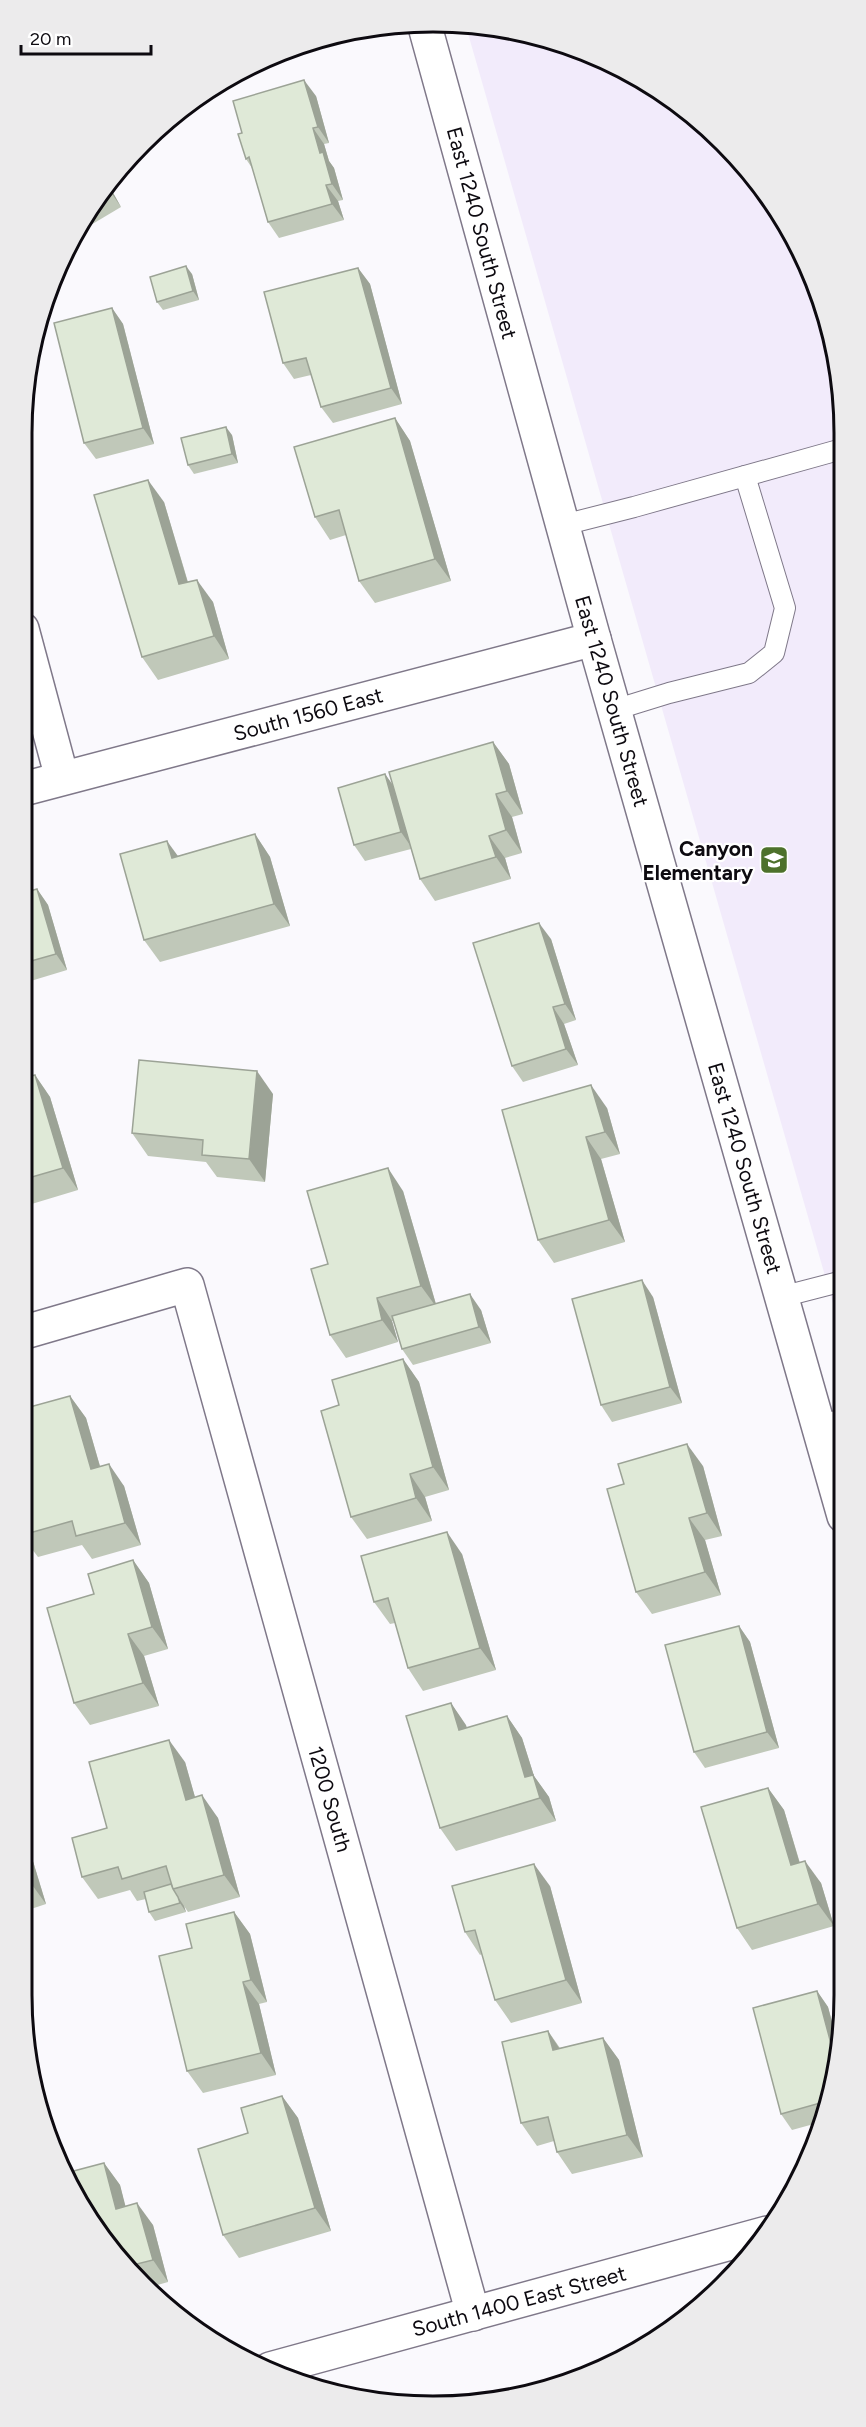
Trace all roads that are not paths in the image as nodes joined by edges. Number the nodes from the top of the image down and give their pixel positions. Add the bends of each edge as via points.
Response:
1 (426, 32) edge
2 (834, 451) edge
3 (745, 476) junction
4 (563, 525) junction
5 (594, 639) junction
6 (32, 666) edge
7 (614, 710) junction
8 (62, 778) junction
9 (32, 786) edge
10 (834, 1283) edge
11 (782, 1297) junction
12 (32, 1330) edge
13 (831, 1422) edge
14 (834, 1444) edge
15 (753, 2237) edge
16 (473, 2314) junction
17 (281, 2366) edge

1 - 4 street, East 1240 South Street
2 - 3 lane
3 - 4 lane
3 - 7 lane via 785,608 774,653 748,673
4 - 5 street, East 1240 South Street
5 - 7 street, East 1240 South Street
5 - 8 street, South 1560 East
6 - 8 street
7 - 11 street, East 1240 South Street
8 - 9 street, South 1560 East
10 - 11 lane
11 - 13 street, East 1240 South Street
12 - 16 street, 1200 South via 187,1285
13 - 14 street, East 1240 South Street
15 - 16 street, South 1400 East Street
16 - 17 street, South 1400 East Street

